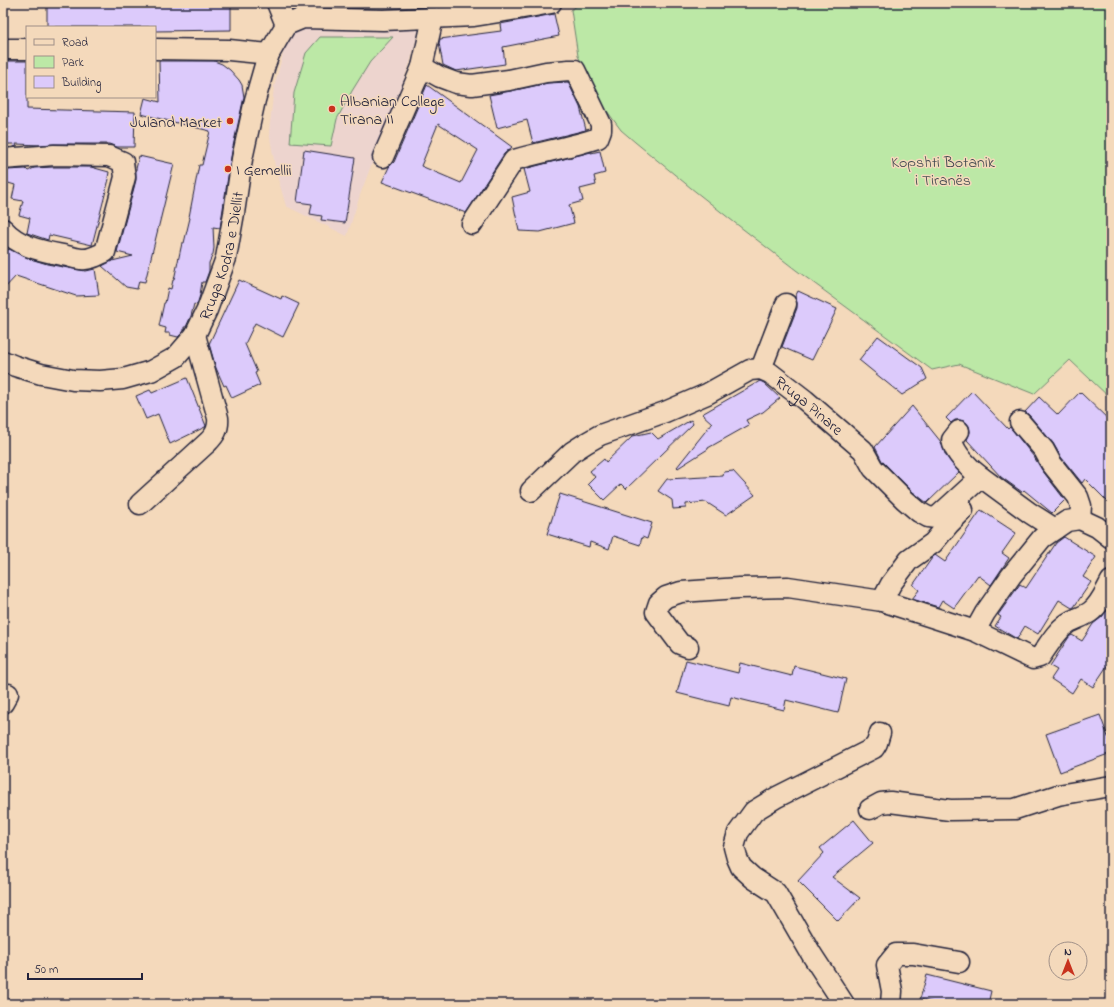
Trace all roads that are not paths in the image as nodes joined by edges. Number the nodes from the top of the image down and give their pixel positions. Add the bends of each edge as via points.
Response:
1 (277, 3) edge
2 (551, 3) edge
3 (320, 11) edge
4 (434, 18) junction
5 (286, 25) junction
6 (3, 49) edge
7 (26, 49) edge
8 (156, 49) edge
9 (269, 54) junction
10 (422, 67) junction
11 (383, 157) dead end
12 (3, 159) edge
13 (472, 224) dead end
14 (3, 229) edge
15 (786, 304) dead end
16 (195, 335) junction
17 (3, 361) edge
18 (761, 369) junction
19 (1020, 422) dead end
20 (959, 431) dead end
21 (985, 480) junction
22 (531, 491) dead end
23 (140, 504) dead end
24 (1080, 519) junction
25 (1055, 529) junction
26 (1111, 538) edge
27 (1111, 581) edge
28 (882, 601) junction
29 (975, 631) junction
30 (688, 647) dead end
31 (880, 733) dead end
32 (1111, 786) edge
33 (870, 809) dead end
34 (959, 962) dead end
35 (844, 1004) edge
36 (891, 1004) edge

1 - 5 street
2 - 4 street via 474,16
3 - 4 street via 383,20
3 - 5 street
4 - 10 street
5 - 9 street, Rruga Kodra e Diellit
6 - 7 street
8 - 9 street via 229,50
9 - 16 street, Rruga Kodra e Diellit via 255,100 242,159 226,258
10 - 11 street
10 - 13 street via 456,83 472,85 546,72 576,70 601,124 598,138 514,160
12 - 14 street via 54,155 109,156 123,162 125,177 105,252 94,257 82,259 36,249 17,242
15 - 18 street
16 - 17 street, Rruga Kodra e Diellit via 176,357 151,371 123,379 73,380 41,374
16 - 23 street via 218,418 218,430
18 - 21 street, Rruga Pinare via 805,400 863,450 873,468 905,500 928,517 936,518
18 - 22 street, Rruga Pinare via 750,370 707,394 586,442
19 - 24 street via 1078,497 1081,506
20 - 21 street via 952,440 953,445 962,458
21 - 25 street
21 - 28 street via 933,543 908,560
24 - 25 street via 1067,521
24 - 26 street via 1097,527
25 - 29 street via 1042,538 1011,576 984,613
27 - 29 street via 1095,607 1068,622 1040,657 1033,659
28 - 29 street
28 - 30 street via 788,587 681,592 666,597 656,612 680,644
31 - 35 street via 874,748 754,811 738,833 734,847 741,868 776,893
32 - 33 street via 1058,795 1015,809 950,810 890,802 881,803
34 - 36 street via 913,954 896,954 888,965

